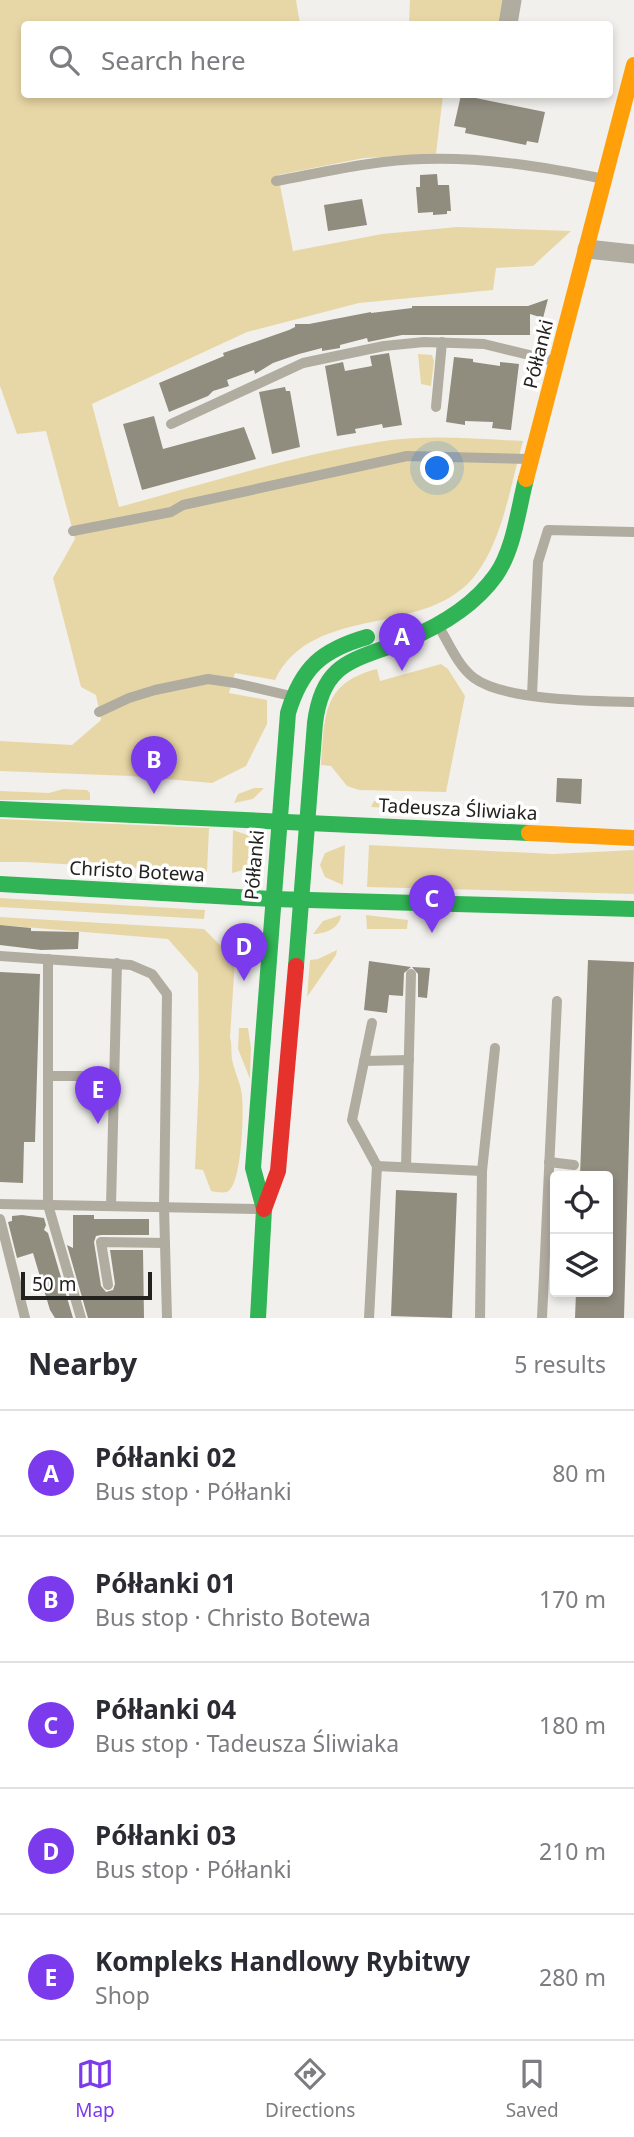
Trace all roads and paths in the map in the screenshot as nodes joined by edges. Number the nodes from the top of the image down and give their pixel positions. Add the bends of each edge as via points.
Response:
1 (512, 0) edge
2 (508, 21) edge
3 (634, 65) edge
4 (617, 96) edge
5 (605, 179) junction
6 (276, 181) dead end
7 (587, 249) junction
8 (634, 254) edge
9 (442, 342) junction
10 (558, 362) junction
11 (436, 407) dead end
12 (170, 424) dead end
13 (533, 459) junction
14 (73, 531) dead end
15 (634, 532) edge
16 (438, 624) junction
17 (532, 695) junction
18 (292, 696) junction
19 (634, 702) edge
20 (100, 712) dead end
21 (0, 809) edge
22 (279, 822) junction
23 (307, 824) junction
24 (634, 838) edge
25 (0, 884) edge
26 (272, 899) junction
27 (301, 900) junction
28 (634, 909) edge
29 (0, 956) edge
30 (48, 959) junction
31 (117, 963) junction
32 (411, 974) dead end
33 (557, 1001) dead end
34 (372, 1023) dead end
35 (495, 1048) dead end
36 (409, 1060) junction
37 (364, 1061) junction
38 (48, 1076) junction
39 (114, 1076) junction
40 (549, 1162) junction
41 (574, 1165) dead end
42 (377, 1166) junction
43 (406, 1167) junction
44 (482, 1171) junction
45 (0, 1204) edge
46 (48, 1205) junction
47 (111, 1206) junction
48 (164, 1207) junction
49 (264, 1209) junction
50 (0, 1220) edge
51 (165, 1243) junction
52 (108, 1285) dead end
53 (25, 1318) edge
54 (82, 1318) edge
55 (167, 1318) edge
56 (258, 1318) edge
57 (369, 1318) edge
58 (480, 1318) edge
59 (542, 1318) edge

1 - 2 street
3 - 4 street, Półłanki
4 - 5 street, Półłanki
5 - 6 lane via 515,163 424,159
5 - 7 street, Półłanki
7 - 8 street
7 - 10 street, Półłanki
9 - 10 lane via 484,344
9 - 11 lane
9 - 12 lane via 384,346 303,363
10 - 13 street, Półłanki
13 - 14 lane via 407,456
13 - 16 street, Półłanki via 510,548 498,574 481,596
15 - 17 lane via 548,530 538,562
16 - 17 lane via 460,663 475,679
16 - 18 street, Półłanki via 371,636 329,651 308,668
16 - 23 street, Półłanki via 350,660 329,679 316,711
17 - 19 lane
18 - 20 lane via 208,679 155,690
18 - 22 street, Półłanki
21 - 22 street
22 - 23 street, Tadeusza Śliwiaka
22 - 26 street, Półłanki
23 - 24 street, Tadeusza Śliwiaka
23 - 27 street, Półłanki
25 - 26 street, Christo Botewa
26 - 27 street
26 - 49 street, Półłanki via 253,1168
27 - 28 street
27 - 49 street, Półłanki via 278,1171
29 - 30 lane
30 - 31 lane
30 - 38 lane
31 - 39 lane
31 - 48 lane via 152,974 167,994
32 - 36 lane
33 - 40 lane
34 - 37 lane
35 - 44 lane
36 - 37 lane
36 - 43 lane
37 - 42 lane via 352,1120
38 - 39 lane
38 - 46 lane
39 - 47 lane
40 - 41 lane
40 - 59 lane
42 - 43 lane
42 - 57 lane
43 - 44 lane
44 - 58 lane
45 - 46 lane
46 - 47 lane
46 - 54 lane
47 - 48 lane
48 - 49 lane
48 - 51 lane
49 - 56 street, Półłanki
50 - 53 lane
51 - 52 lane via 101,1242
51 - 55 lane

